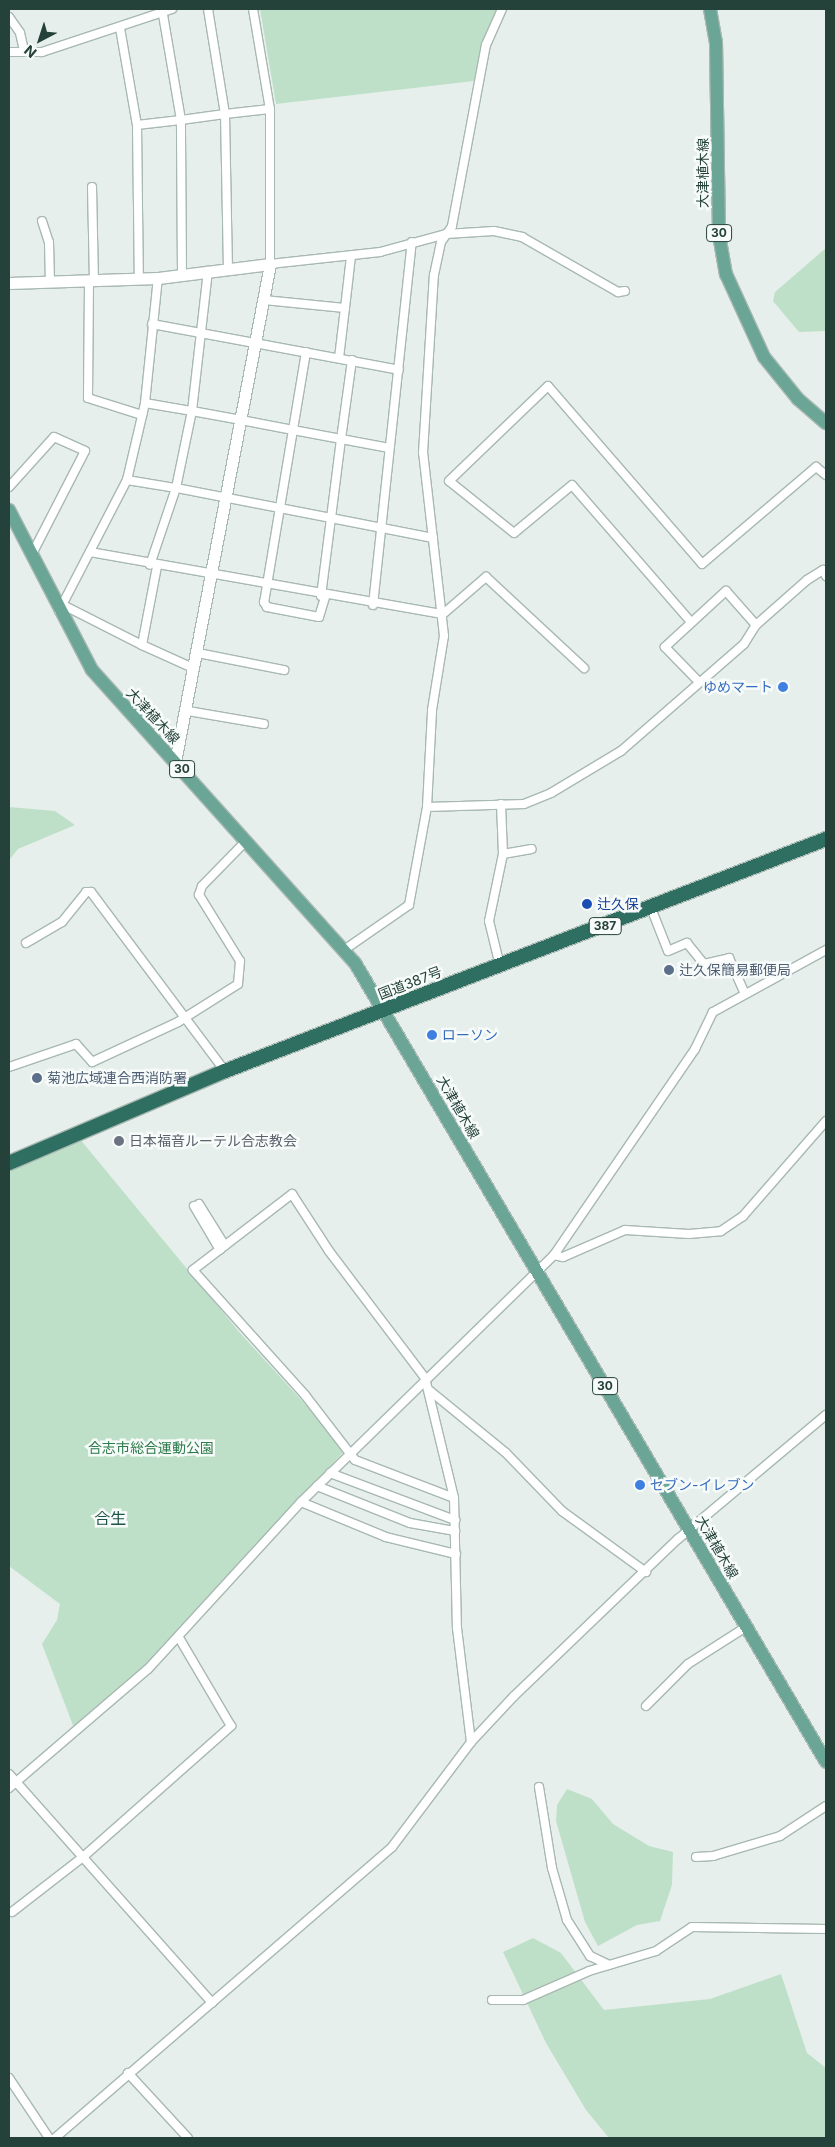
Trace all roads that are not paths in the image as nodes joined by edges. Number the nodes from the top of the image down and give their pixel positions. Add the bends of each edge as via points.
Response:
1 (172, 9) edge
2 (208, 9) edge
3 (253, 9) edge
4 (502, 9) edge
5 (710, 9) edge
6 (162, 15) junction
7 (9, 17) edge
8 (120, 28) junction
9 (24, 51) junction
10 (9, 52) edge
11 (270, 109) junction
12 (224, 114) junction
13 (181, 120) junction
14 (137, 125) junction
15 (92, 187) dead end
16 (42, 221) dead end
17 (446, 234) junction
18 (412, 242) junction
19 (351, 256) junction
20 (270, 264) junction
21 (228, 268) junction
22 (208, 271) junction
23 (182, 275) junction
24 (139, 278) junction
25 (158, 278) junction
26 (50, 282) junction
27 (91, 282) junction
28 (9, 283) edge
29 (625, 291) dead end
30 (264, 300) junction
31 (345, 308) junction
32 (152, 324) junction
33 (204, 333) junction
34 (256, 343) junction
35 (306, 352) junction
36 (339, 358) junction
37 (352, 360) junction
38 (399, 370) junction
39 (145, 404) junction
40 (192, 411) junction
41 (142, 415) junction
42 (241, 420) junction
43 (826, 423) edge
44 (293, 430) junction
45 (341, 439) junction
46 (389, 448) junction
47 (826, 475) edge
48 (127, 480) junction
49 (9, 487) edge
50 (176, 488) junction
51 (227, 498) junction
52 (281, 508) junction
53 (9, 510) edge
54 (331, 518) junction
55 (382, 528) junction
56 (433, 538) junction
57 (90, 552) junction
58 (31, 556) junction
59 (153, 565) junction
60 (825, 572) edge
61 (212, 576) junction
62 (268, 586) junction
63 (323, 596) junction
64 (373, 605) junction
65 (61, 608) junction
66 (444, 614) junction
67 (691, 622) junction
68 (756, 625) junction
69 (142, 645) junction
70 (198, 653) junction
71 (195, 668) junction
72 (584, 668) dead end
73 (284, 670) dead end
74 (699, 682) junction
75 (188, 711) junction
76 (264, 724) dead end
77 (176, 762) junction
78 (502, 804) junction
79 (427, 806) junction
80 (826, 839) edge
81 (247, 840) junction
82 (532, 849) dead end
83 (503, 854) junction
84 (651, 908) junction
85 (26, 944) dead end
86 (344, 950) junction
87 (826, 950) edge
88 (500, 966) junction
89 (744, 992) junction
90 (383, 1010) junction
91 (186, 1017) junction
92 (9, 1067) edge
93 (225, 1071) junction
94 (826, 1121) edge
95 (9, 1162) edge
96 (196, 1205) dead end
97 (223, 1248) junction
98 (554, 1255) junction
99 (537, 1272) junction
100 (425, 1378) junction
101 (429, 1390) junction
102 (826, 1415) edge
103 (350, 1452) junction
104 (330, 1473) junction
105 (317, 1486) junction
106 (454, 1498) junction
107 (301, 1502) junction
108 (455, 1520) junction
109 (689, 1530) junction
110 (455, 1531) junction
111 (456, 1554) junction
112 (646, 1572) junction
113 (746, 1627) junction
114 (178, 1636) junction
115 (646, 1706) dead end
116 (471, 1742) junction
117 (826, 1762) edge
118 (9, 1774) edge
119 (12, 1786) edge
120 (539, 1787) dead end
121 (826, 1806) edge
122 (696, 1856) dead end
123 (83, 1857) junction
124 (12, 1912) dead end
125 (826, 1929) edge
126 (609, 1965) junction
127 (492, 2000) dead end
128 (212, 2003) junction
129 (128, 2073) junction
130 (9, 2078) edge
131 (49, 2138) edge
132 (56, 2138) edge
133 (188, 2138) edge

1 - 6 street
2 - 12 street
3 - 11 street
4 - 17 street via 486,45 452,226
5 - 43 main road, 大津植木線 / 30 via 717,68 719,235 726,274 764,357 798,398
6 - 8 street
6 - 13 street
7 - 9 street via 20,34
8 - 9 street via 42,52
8 - 14 street
9 - 10 street
11 - 12 street
11 - 20 street
12 - 13 street
12 - 21 street
13 - 14 street
13 - 23 street
14 - 24 street
15 - 27 street
16 - 26 street via 48,242
17 - 18 street
17 - 29 street via 515,235 618,292
17 - 56 street via 434,274 423,453
18 - 19 street
18 - 38 street
19 - 20 street
19 - 31 street
20 - 21 street
20 - 30 street
21 - 22 street
22 - 23 street
22 - 33 street
23 - 25 street
24 - 25 street
24 - 27 street
25 - 32 street
26 - 27 street
26 - 28 street
27 - 41 street via 88,398
30 - 31 street
30 - 34 street
31 - 36 street
32 - 33 street
32 - 39 street
33 - 34 street
33 - 40 street
34 - 35 street
34 - 42 street
35 - 36 street
35 - 44 street
36 - 37 street
37 - 38 street
37 - 45 street
38 - 46 street
39 - 40 street
39 - 41 street
40 - 42 street
40 - 50 street
41 - 48 street
42 - 44 street
42 - 51 street
44 - 45 street
44 - 52 street
45 - 46 street
45 - 54 street
46 - 55 street
47 - 67 street via 816,467 702,564 548,386 449,481 514,533 572,485
48 - 50 street
48 - 57 street
49 - 58 street via 54,437 85,451
50 - 51 street
50 - 59 street
51 - 52 street
51 - 61 street
52 - 54 street
52 - 62 street
53 - 58 main road, 大津植木線 / 30
54 - 55 street
54 - 63 street
55 - 56 street
55 - 64 street
56 - 66 street
57 - 59 street
57 - 65 street
58 - 65 main road, 大津植木線 / 30
59 - 61 street
59 - 69 street
60 - 68 street
61 - 62 street
61 - 70 street
62 - 63 street
62 - 63 street via 264,602 275,608 319,617
63 - 64 street
64 - 66 street
65 - 69 street
65 - 77 main road, 大津植木線 / 30 via 92,670
66 - 72 street via 486,577
66 - 79 street via 432,710
67 - 68 street via 726,591
67 - 74 street via 665,647
68 - 74 street via 744,644
69 - 71 street
70 - 71 street
70 - 73 street
71 - 75 street
74 - 78 street via 621,751 538,800
75 - 76 street
75 - 77 street
77 - 81 main road, 大津植木線 / 30
78 - 79 street
78 - 83 street
79 - 86 street via 409,905
80 - 84 highway, 国道387号 / 387
81 - 86 main road, 大津植木線 / 30
81 - 91 street via 202,886 199,895 240,961 242,979
82 - 83 street
83 - 88 street via 489,921
84 - 88 highway, 国道387号 / 387
84 - 89 street via 668,951 687,943 704,964 728,958
85 - 91 street via 62,922 86,892 91,892
86 - 90 main road, 大津植木線 / 30
87 - 89 street
88 - 90 highway, 国道387号 / 387
89 - 98 street via 713,1012 691,1056
90 - 93 highway, 国道387号 / 387
90 - 99 main road, 大津植木線 / 30
91 - 92 street via 92,1062 76,1044
91 - 93 street
93 - 95 highway, 国道387号 / 387
94 - 98 street via 743,1216 721,1231 689,1234 625,1230 563,1257
96 - 97 street
97 - 100 street via 292,1194 329,1252
97 - 103 street via 193,1270
98 - 99 street
99 - 100 street
99 - 109 main road, 大津植木線 / 30
100 - 101 street
100 - 103 street
101 - 106 street
101 - 112 street via 506,1453 562,1511
102 - 109 street
103 - 104 street
103 - 106 street via 355,1460
104 - 105 street
104 - 108 street
105 - 107 street
105 - 110 street via 410,1523
106 - 108 street
107 - 111 street via 386,1537
107 - 114 street
108 - 110 street
109 - 112 street
109 - 113 main road, 大津植木線 / 30
110 - 111 street
111 - 116 street via 458,1628
112 - 116 street
113 - 115 street via 688,1664
113 - 117 main road, 大津植木線 / 30
114 - 119 street via 148,1669
114 - 123 street via 231,1726
116 - 128 street via 392,1847
118 - 119 street
119 - 123 street
120 - 126 street via 552,1868 567,1920 590,1956
121 - 122 street via 780,1836 713,1856
123 - 124 street
123 - 128 street
125 - 126 street via 692,1927 656,1951
126 - 127 street via 523,2000
128 - 129 street
129 - 132 street
129 - 133 street
130 - 131 street

